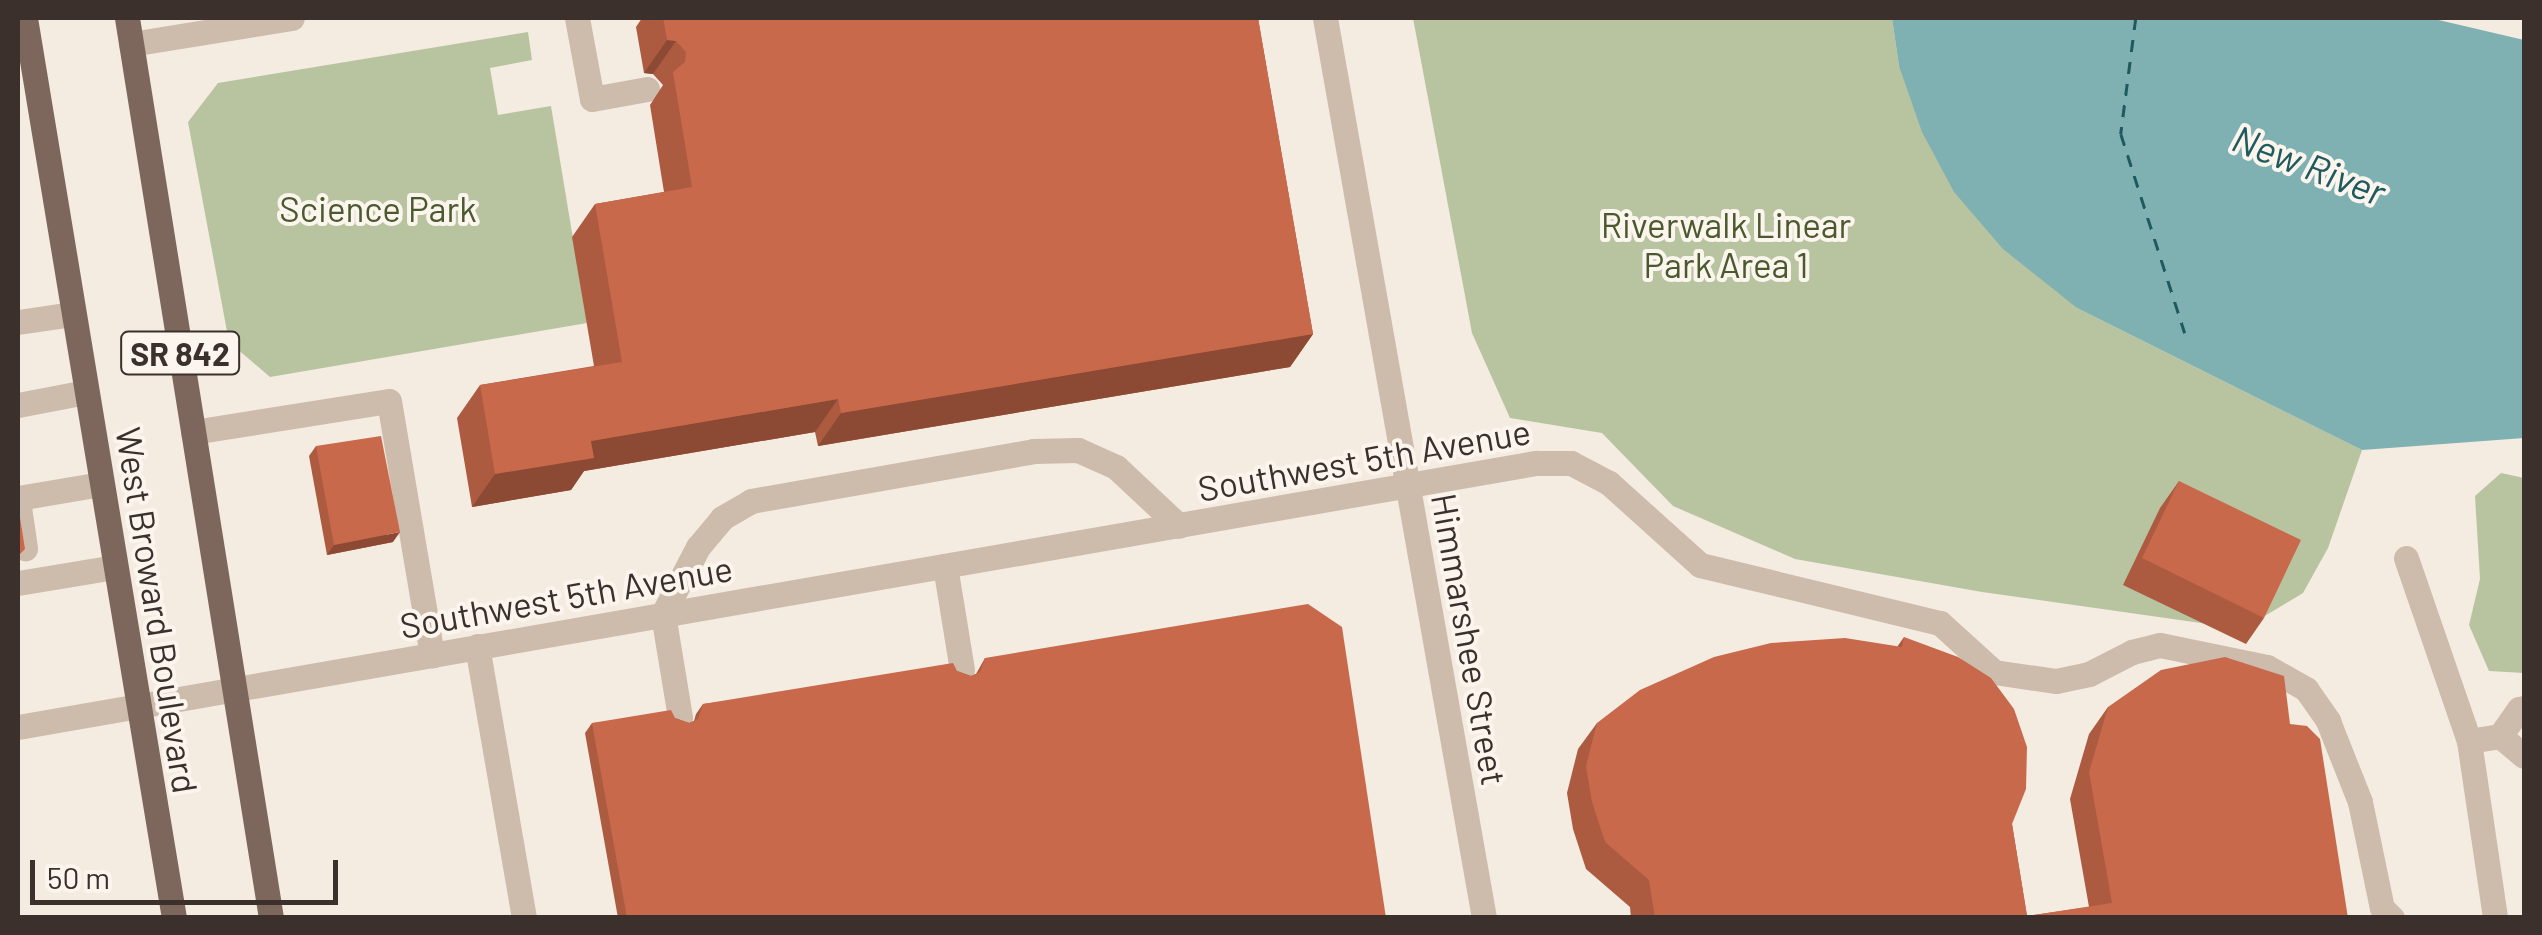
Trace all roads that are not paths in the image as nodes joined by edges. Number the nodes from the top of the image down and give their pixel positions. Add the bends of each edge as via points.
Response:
1 (24, 18) edge
2 (127, 18) edge
3 (292, 18) edge
4 (578, 18) edge
5 (1325, 18) edge
6 (130, 44) junction
7 (24, 66) edge
8 (647, 89) dead end
9 (72, 314) junction
10 (18, 322) edge
11 (86, 392) junction
12 (18, 404) edge
13 (193, 432) junction
14 (101, 484) junction
15 (1408, 486) junction
16 (18, 499) edge
17 (1180, 526) junction
18 (26, 548) edge
19 (2406, 558) dead end
20 (945, 566) junction
21 (115, 567) junction
22 (18, 583) edge
23 (663, 614) junction
24 (477, 646) junction
25 (432, 654) junction
26 (962, 670) edge
27 (234, 688) junction
28 (137, 705) junction
29 (2524, 708) edge
30 (680, 717) edge
31 (18, 727) edge
32 (2500, 736) junction
33 (2469, 741) junction
34 (2524, 756) edge
35 (2387, 913) edge
36 (174, 918) edge
37 (271, 918) edge
38 (524, 918) edge
39 (1484, 918) edge
40 (2496, 918) edge

1 - 7 main road, West Broward Boulevard / SR 842
2 - 6 main road, West Broward Boulevard / SR 842
3 - 6 street
4 - 8 street via 592,99
5 - 15 street, Himmarshee Street
6 - 13 main road, West Broward Boulevard / SR 842
7 - 9 main road, West Broward Boulevard / SR 842
9 - 10 street
9 - 11 main road, West Broward Boulevard / SR 842
11 - 12 street
11 - 14 main road, West Broward Boulevard / SR 842
13 - 25 street via 389,401
13 - 27 main road, West Broward Boulevard / SR 842
14 - 16 street
14 - 21 main road, West Broward Boulevard / SR 842
15 - 17 street, Southwest 5th Avenue
15 - 35 street, Southwest 5th Avenue via 1536,462 1572,463 1610,483 1700,565 1940,623 1994,672 2056,681 2160,645 2268,668 2306,690 2328,720 2360,802
15 - 39 street, Himmarshee Street
16 - 18 street
17 - 20 street, Southwest 5th Avenue
17 - 23 street via 1116,467 1078,450 1034,451 751,501 722,518 698,547
19 - 33 street
20 - 23 street, Southwest 5th Avenue
20 - 26 street
21 - 22 street
21 - 28 main road, West Broward Boulevard / SR 842
23 - 24 street, Southwest 5th Avenue
23 - 30 street
24 - 25 street, Southwest 5th Avenue
24 - 38 street
25 - 27 street, Southwest 5th Avenue
27 - 28 street, Southwest 5th Avenue
27 - 37 main road, West Broward Boulevard / SR 842
28 - 31 street, Southwest 5th Avenue
28 - 36 main road, West Broward Boulevard / SR 842
29 - 32 street
32 - 33 street
32 - 34 street
33 - 40 street

